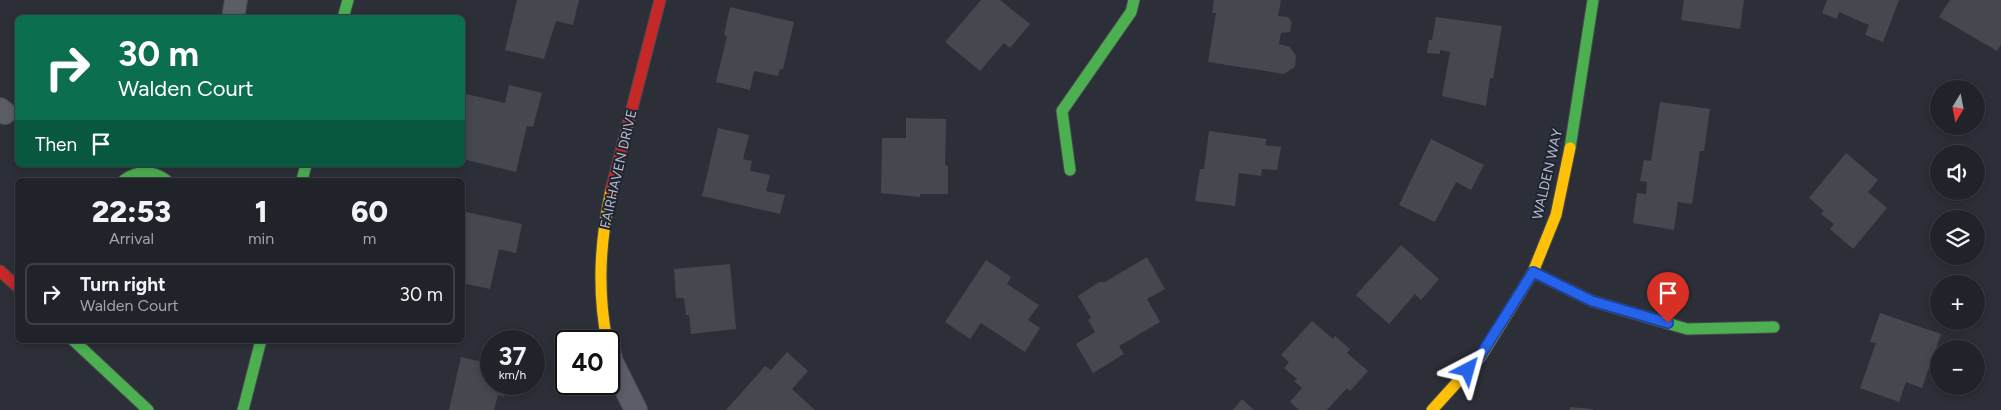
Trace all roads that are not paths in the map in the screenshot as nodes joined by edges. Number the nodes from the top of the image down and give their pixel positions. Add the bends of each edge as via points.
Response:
1 (236, 0) edge
2 (348, 0) edge
3 (660, 0) edge
4 (1134, 0) edge
5 (1593, 0) edge
6 (234, 15) edge
7 (344, 15) edge
8 (147, 168) edge
9 (1070, 170) dead end
10 (127, 178) edge
11 (163, 178) edge
12 (0, 271) edge
13 (1533, 272) junction
14 (15, 284) edge
15 (1774, 327) dead end
16 (604, 330) edge
17 (76, 343) edge
18 (260, 343) edge
19 (620, 378) edge
20 (148, 410) edge
21 (243, 410) edge
22 (636, 410) edge
23 (1432, 410) edge

1 - 6 street
2 - 7 street
3 - 16 street, FAIRHAVEN DRIVE via 605,212 598,269
4 - 9 street via 1131,12 1062,110
5 - 13 street, WALDEN WAY via 1566,171 1556,215
8 - 10 street
8 - 11 street
12 - 14 street
13 - 15 street via 1592,301 1687,329
13 - 23 street, WALDEN WAY via 1480,356
17 - 20 street
18 - 21 street
19 - 22 street

